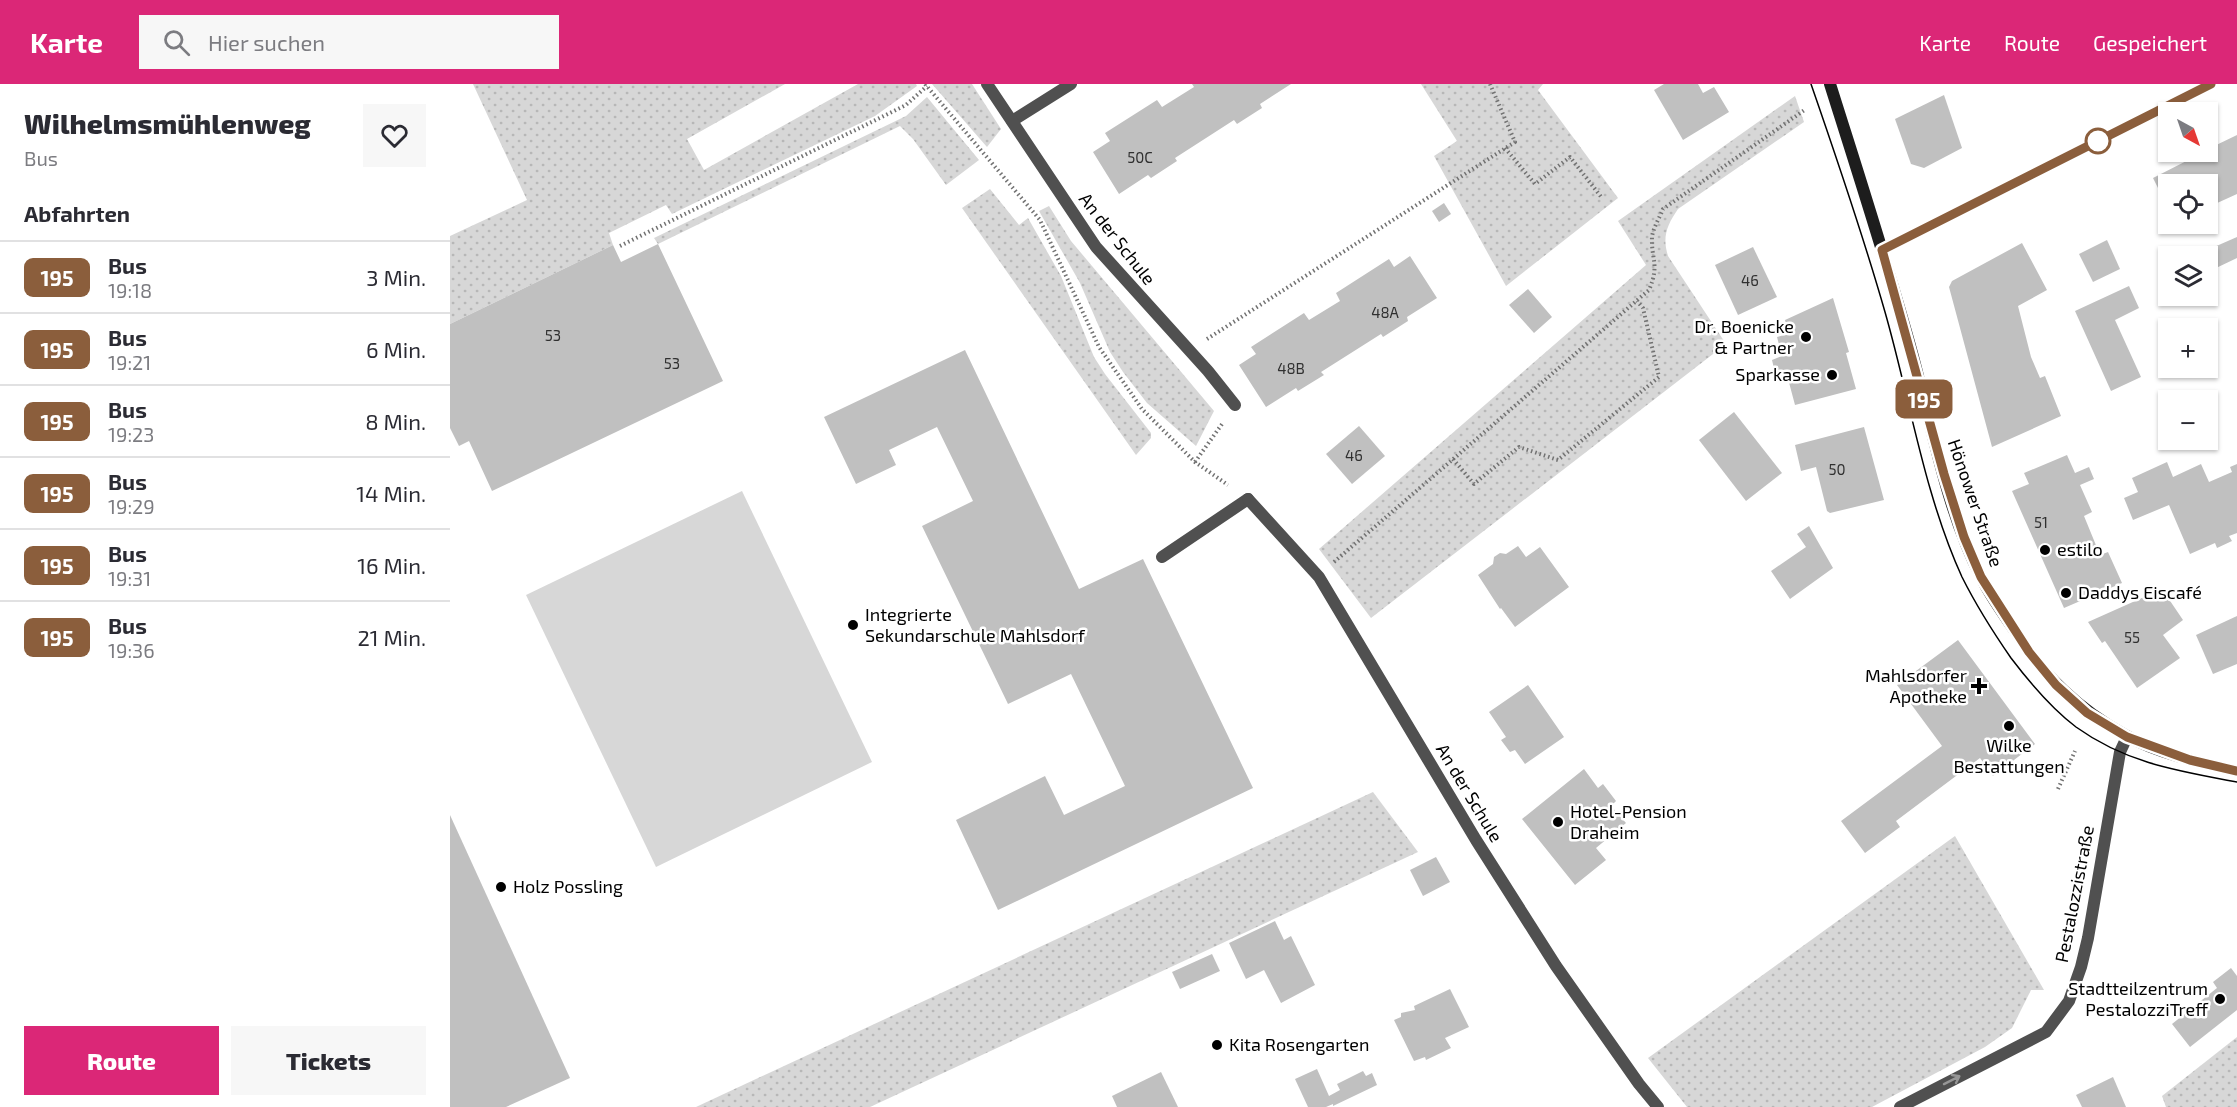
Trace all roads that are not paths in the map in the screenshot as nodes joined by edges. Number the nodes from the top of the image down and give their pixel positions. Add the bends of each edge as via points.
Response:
1 (987, 84) edge
2 (1071, 84) edge
3 (1830, 84) edge
4 (2211, 84) edge
5 (1012, 121) junction
6 (1882, 250) junction
7 (1235, 405) road end
8 (1162, 557) dead end
9 (2127, 737) junction
10 (2237, 771) edge
11 (1658, 1107) edge
12 (1900, 1107) edge

1 - 5 street, An der Schule
2 - 5 street
3 - 6 main road, Hönower Straße
4 - 6 main road
5 - 7 street, An der Schule via 1096,247
6 - 9 main road, Hönower Straße via 1944,474 1981,577 2029,652 2056,685 2087,713
8 - 11 street, An der Schule via 1248,500 1319,577 1556,966
9 - 10 main road, Hönower Straße via 2190,760
12 -> 9 street, Pestalozzistraße via 2046,1032 2068,1000 2088,938 2120,752

